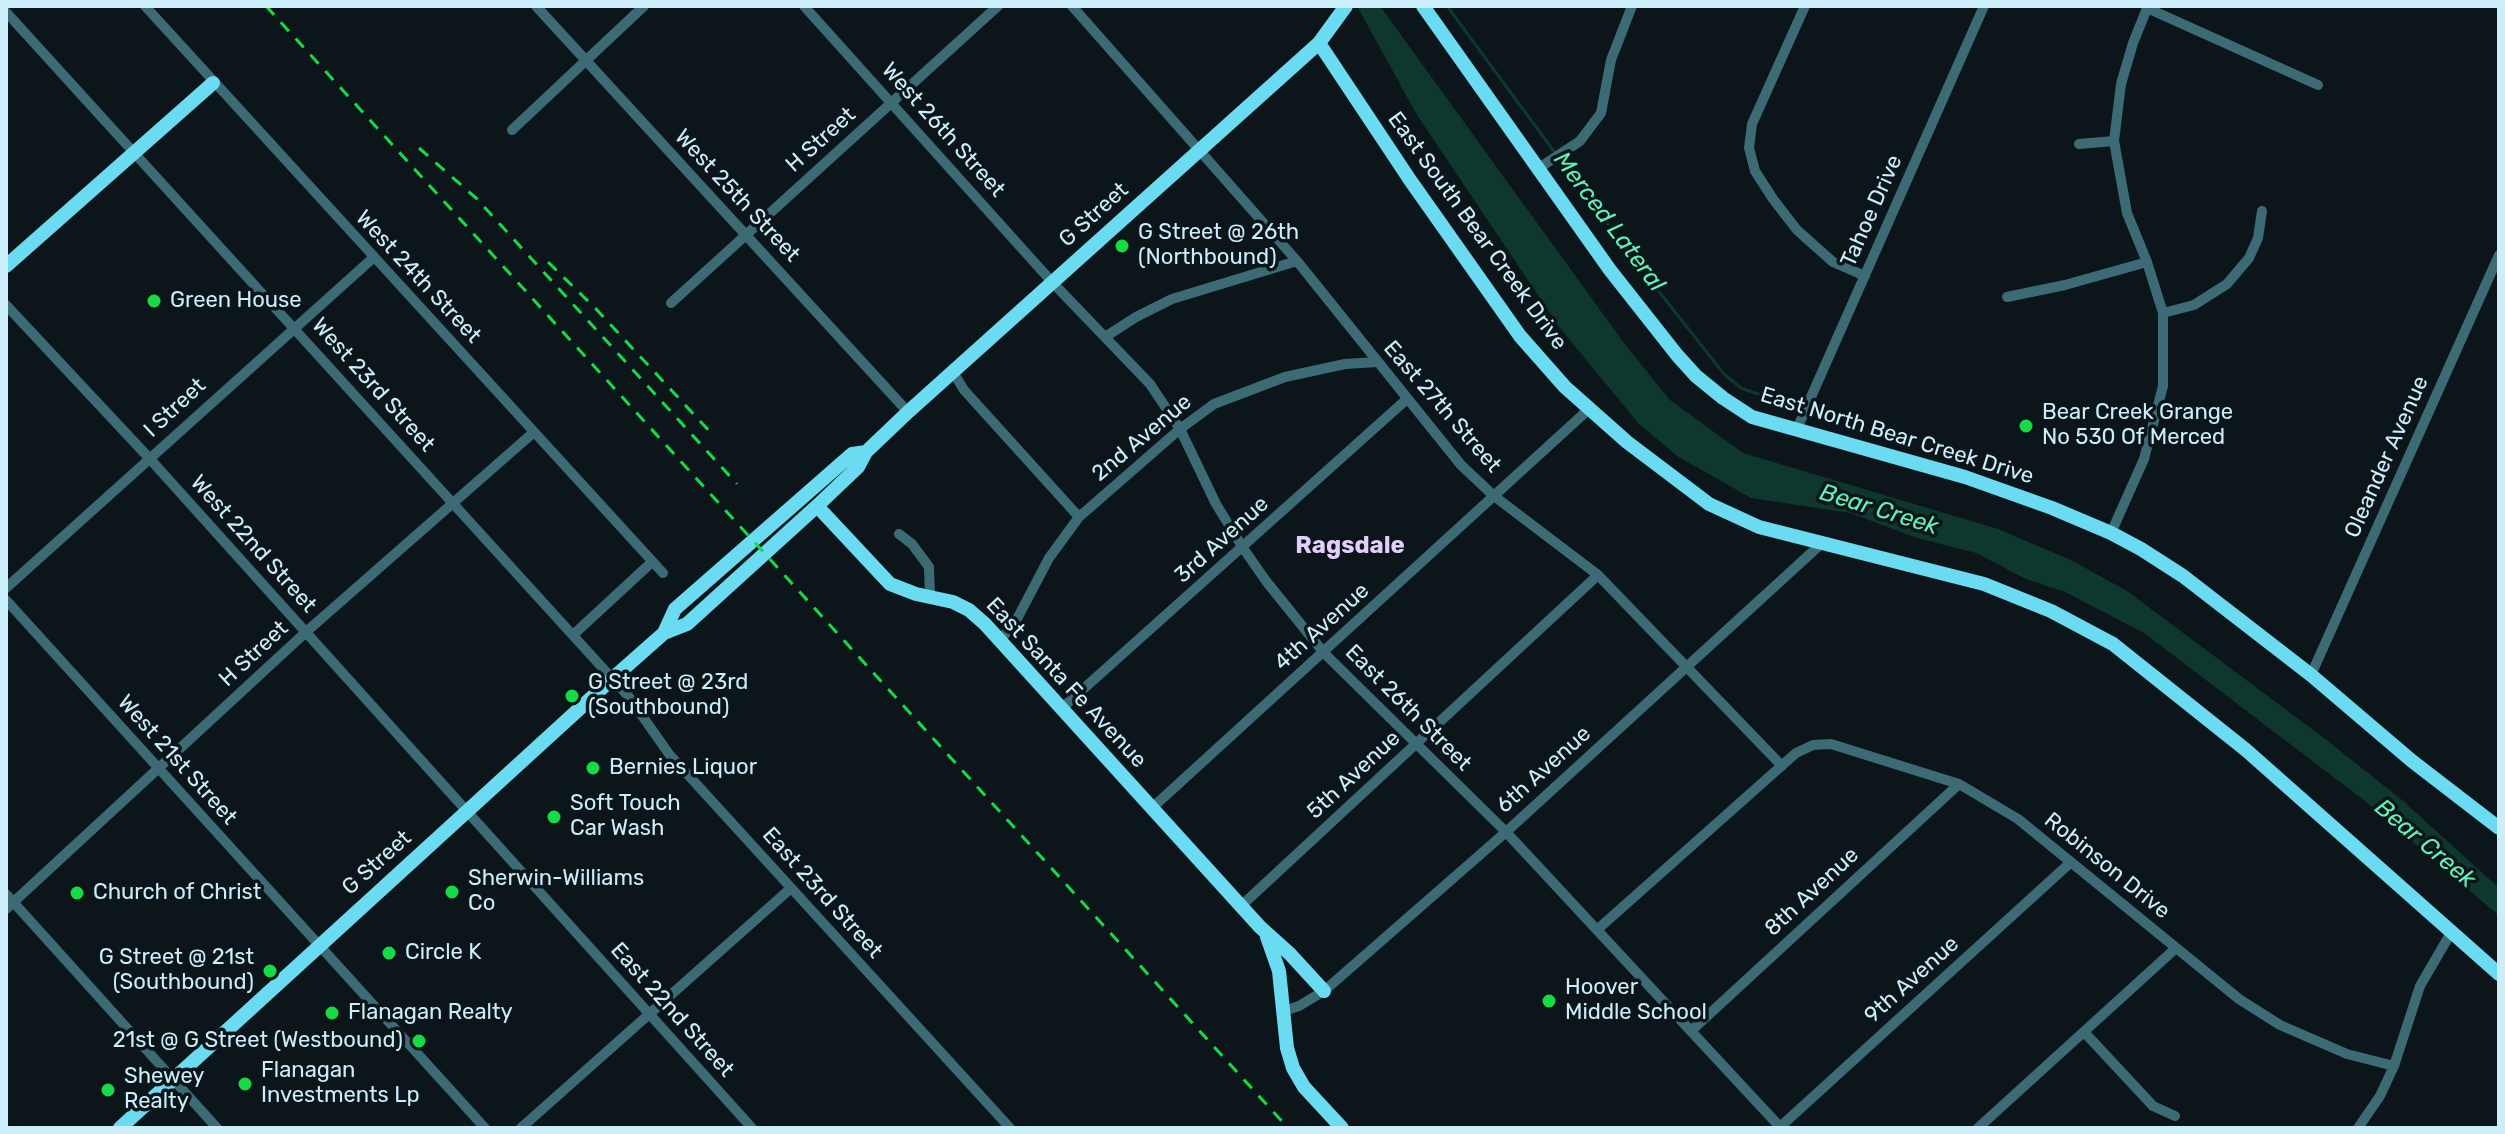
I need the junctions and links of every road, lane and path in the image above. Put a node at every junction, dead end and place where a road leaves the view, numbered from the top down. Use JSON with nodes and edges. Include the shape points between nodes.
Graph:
{"nodes":[{"id":1,"x":145,"y":6,"type":"edge"},
{"id":2,"x":536,"y":6,"type":"edge"},
{"id":3,"x":644,"y":6,"type":"edge"},
{"id":4,"x":804,"y":6,"type":"edge"},
{"id":5,"x":998,"y":6,"type":"edge"},
{"id":6,"x":1072,"y":6,"type":"edge"},
{"id":7,"x":1423,"y":6,"type":"edge"},
{"id":8,"x":1632,"y":6,"type":"edge"},
{"id":9,"x":1805,"y":6,"type":"edge"},
{"id":10,"x":1984,"y":6,"type":"edge"},
{"id":11,"x":2148,"y":7,"type":"edge"},
{"id":12,"x":1343,"y":11,"type":"edge"},
{"id":13,"x":6,"y":12,"type":"edge"},
{"id":14,"x":1319,"y":43,"type":"junction"},
{"id":15,"x":585,"y":61,"type":"junction"},
{"id":16,"x":213,"y":83,"type":"junction"},
{"id":17,"x":2318,"y":85,"type":"dead end"},
{"id":18,"x":892,"y":102,"type":"junction"},
{"id":19,"x":512,"y":130,"type":"dead end"},
{"id":20,"x":2114,"y":141,"type":"junction"},
{"id":21,"x":2079,"y":144,"type":"dead end"},
{"id":22,"x":1200,"y":149,"type":"junction"},
{"id":23,"x":134,"y":152,"type":"junction"},
{"id":24,"x":1544,"y":165,"type":"junction"},
{"id":25,"x":2262,"y":211,"type":"dead end"},
{"id":26,"x":746,"y":235,"type":"junction"},
{"id":27,"x":2499,"y":255,"type":"edge"},
{"id":28,"x":373,"y":258,"type":"junction"},
{"id":29,"x":1297,"y":261,"type":"junction"},
{"id":30,"x":2147,"y":262,"type":"junction"},
{"id":31,"x":6,"y":266,"type":"edge"},
{"id":32,"x":1865,"y":276,"type":"junction"},
{"id":33,"x":1052,"y":282,"type":"junction"},
{"id":34,"x":2007,"y":297,"type":"dead end"},
{"id":35,"x":671,"y":303,"type":"dead end"},
{"id":36,"x":6,"y":305,"type":"edge"},
{"id":37,"x":2163,"y":313,"type":"junction"},
{"id":38,"x":294,"y":329,"type":"junction"},
{"id":39,"x":1105,"y":337,"type":"junction"},
{"id":40,"x":1377,"y":362,"type":"junction"},
{"id":41,"x":953,"y":372,"type":"junction"},
{"id":42,"x":1407,"y":399,"type":"junction"},
{"id":43,"x":1589,"y":409,"type":"junction"},
{"id":44,"x":908,"y":412,"type":"junction"},
{"id":45,"x":1180,"y":429,"type":"junction"},
{"id":46,"x":1796,"y":431,"type":"junction"},
{"id":47,"x":534,"y":432,"type":"junction"},
{"id":48,"x":866,"y":452,"type":"junction"},
{"id":49,"x":150,"y":459,"type":"junction"},
{"id":50,"x":1494,"y":496,"type":"junction"},
{"id":51,"x":452,"y":502,"type":"junction"},
{"id":52,"x":817,"y":506,"type":"junction"},
{"id":53,"x":1079,"y":517,"type":"junction"},
{"id":54,"x":2111,"y":533,"type":"junction"},
{"id":55,"x":899,"y":534,"type":"dead end"},
{"id":56,"x":1821,"y":544,"type":"junction"},
{"id":57,"x":1243,"y":548,"type":"junction"},
{"id":58,"x":652,"y":562,"type":"junction"},
{"id":59,"x":663,"y":573,"type":"dead end"},
{"id":60,"x":1598,"y":575,"type":"junction"},
{"id":61,"x":6,"y":588,"type":"edge"},
{"id":62,"x":930,"y":596,"type":"junction"},
{"id":63,"x":6,"y":600,"type":"edge"},
{"id":64,"x":306,"y":632,"type":"junction"},
{"id":65,"x":664,"y":633,"type":"junction"},
{"id":66,"x":573,"y":635,"type":"junction"},
{"id":67,"x":1000,"y":641,"type":"junction"},
{"id":68,"x":1324,"y":653,"type":"junction"},
{"id":69,"x":1688,"y":666,"type":"junction"},
{"id":70,"x":2311,"y":675,"type":"junction"},
{"id":71,"x":612,"y":679,"type":"junction"},
{"id":72,"x":1061,"y":709,"type":"junction"},
{"id":73,"x":1416,"y":745,"type":"junction"},
{"id":74,"x":1782,"y":766,"type":"junction"},
{"id":75,"x":157,"y":770,"type":"junction"},
{"id":76,"x":1959,"y":784,"type":"junction"},
{"id":77,"x":1152,"y":808,"type":"junction"},
{"id":78,"x":466,"y":812,"type":"junction"},
{"id":79,"x":2499,"y":828,"type":"edge"},
{"id":80,"x":1506,"y":832,"type":"junction"},
{"id":81,"x":2070,"y":863,"type":"junction"},
{"id":82,"x":790,"y":889,"type":"junction"},
{"id":83,"x":9,"y":902,"type":"edge"},
{"id":84,"x":1241,"y":906,"type":"junction"},
{"id":85,"x":1260,"y":927,"type":"junction"},
{"id":86,"x":1598,"y":929,"type":"junction"},
{"id":87,"x":2452,"y":931,"type":"junction"},
{"id":88,"x":320,"y":945,"type":"junction"},
{"id":89,"x":2176,"y":948,"type":"junction"},
{"id":90,"x":2499,"y":974,"type":"edge"},
{"id":91,"x":1324,"y":991,"type":"junction"},
{"id":92,"x":1284,"y":1011,"type":"junction"},
{"id":93,"x":648,"y":1015,"type":"junction"},
{"id":94,"x":1692,"y":1030,"type":"junction"},
{"id":95,"x":2085,"y":1033,"type":"junction"},
{"id":96,"x":2394,"y":1066,"type":"junction"},
{"id":97,"x":174,"y":1079,"type":"junction"},
{"id":98,"x":2175,"y":1116,"type":"dead end"},
{"id":99,"x":120,"y":1128,"type":"edge"},
{"id":100,"x":217,"y":1128,"type":"edge"},
{"id":101,"x":485,"y":1128,"type":"edge"},
{"id":102,"x":521,"y":1128,"type":"edge"},
{"id":103,"x":752,"y":1128,"type":"edge"},
{"id":104,"x":1010,"y":1128,"type":"edge"},
{"id":105,"x":1342,"y":1128,"type":"edge"},
{"id":106,"x":1781,"y":1128,"type":"edge"},
{"id":107,"x":1978,"y":1128,"type":"edge"},
{"id":108,"x":2358,"y":1128,"type":"edge"}],
"edges":[{"from":1,"to":16,"type":"street","name":"West 24th Street"},
{"from":2,"to":15,"type":"street","name":"West 25th Street"},
{"from":3,"to":15,"type":"street"},
{"from":4,"to":18,"type":"street","name":"West 26th Street"},
{"from":5,"to":18,"type":"street","name":"H Street"},
{"from":6,"to":22,"type":"street","name":"East 27th Street"},
{"from":7,"to":24,"type":"street","name":"East North Bear Creek Drive"},
{"from":8,"to":24,"type":"street","via":[[1611,60],[1601,113],[1580,141]]},
{"from":9,"to":32,"type":"street","via":[[1752,124],[1749,148],[1755,171],[1797,230],[1833,262]]},
{"from":10,"to":32,"type":"street","name":"Tahoe Drive"},
{"from":11,"to":17,"type":"street"},
{"from":11,"to":20,"type":"street","via":[[2121,84]]},
{"from":12,"to":14,"type":"street","name":"G Street"},
{"from":13,"to":23,"type":"street","name":"West 23rd Street"},
{"from":14,"to":22,"type":"street","name":"G Street"},
{"from":14,"to":43,"type":"street","name":"East South Bear Creek Drive","via":[[1520,336]]},
{"from":15,"to":19,"type":"street"},
{"from":15,"to":26,"type":"street","name":"West 25th Street"},
{"from":16,"to":23,"type":"street"},
{"from":16,"to":28,"type":"street","name":"West 24th Street"},
{"from":18,"to":26,"type":"street","name":"H Street"},
{"from":18,"to":33,"type":"street","name":"West 26th Street"},
{"from":20,"to":21,"type":"street"},
{"from":20,"to":30,"type":"street","via":[[2127,213]]},
{"from":22,"to":29,"type":"street","name":"East 27th Street"},
{"from":22,"to":33,"type":"street","name":"G Street"},
{"from":23,"to":31,"type":"street"},
{"from":23,"to":38,"type":"street","name":"West 23rd Street"},
{"from":24,"to":46,"type":"street","name":"East North Bear Creek Drive","via":[[1610,270],[1696,376],[1752,417]]},
{"from":25,"to":37,"type":"street","via":[[2249,258],[2227,284],[2194,305]]},
{"from":26,"to":35,"type":"street","name":"H Street"},
{"from":26,"to":44,"type":"street","name":"West 25th Street"},
{"from":27,"to":70,"type":"street","name":"Oleander Avenue"},
{"from":28,"to":38,"type":"street","name":"I Street"},
{"from":28,"to":47,"type":"street","name":"West 24th Street"},
{"from":29,"to":39,"type":"street","via":[[1172,299]]},
{"from":29,"to":40,"type":"street","name":"East 27th Street"},
{"from":30,"to":34,"type":"street"},
{"from":30,"to":37,"type":"street"},
{"from":32,"to":46,"type":"street","name":"Tahoe Drive"},
{"from":33,"to":39,"type":"street","name":"East 26th Street"},
{"from":33,"to":41,"type":"street","name":"G Street"},
{"from":36,"to":49,"type":"street","name":"West 22nd Street"},
{"from":37,"to":54,"type":"street","via":[[2163,386],[2144,459]]},
{"from":38,"to":49,"type":"street","name":"I Street"},
{"from":38,"to":51,"type":"street","name":"West 23rd Street"},
{"from":39,"to":45,"type":"street","name":"East 26th Street","via":[[1150,384]]},
{"from":40,"to":42,"type":"street","name":"East 27th Street"},
{"from":40,"to":45,"type":"street","name":"2nd Avenue","via":[[1316,369],[1261,385],[1214,404]]},
{"from":41,"to":44,"type":"street","name":"G Street"},
{"from":41,"to":53,"type":"street"},
{"from":42,"to":50,"type":"street","name":"East 27th Street"},
{"from":42,"to":57,"type":"street","name":"3rd Avenue"},
{"from":43,"to":50,"type":"street","name":"4th Avenue"},
{"from":43,"to":56,"type":"street","name":"East South Bear Creek Drive","via":[[1709,504],[1759,527]]},
{"from":44,"to":48,"type":"street","name":"G Street"},
{"from":45,"to":53,"type":"street","name":"2nd Avenue"},
{"from":45,"to":57,"type":"street","name":"East 26th Street"},
{"from":46,"to":54,"type":"street","name":"East North Bear Creek Drive","via":[[1965,477]]},
{"from":47,"to":51,"type":"street","name":"H Street"},
{"from":47,"to":58,"type":"street","name":"West 24th Street"},
{"from":48,"to":52,"type":"street","name":"G Street","via":[[858,467]]},
{"from":48,"to":65,"type":"street","name":"G Street","via":[[852,454],[675,609]]},
{"from":49,"to":61,"type":"street","name":"I Street"},
{"from":49,"to":64,"type":"street","name":"West 22nd Street"},
{"from":50,"to":60,"type":"street","name":"East 27th Street"},
{"from":50,"to":68,"type":"street","name":"4th Avenue"},
{"from":51,"to":64,"type":"street","name":"H Street"},
{"from":51,"to":66,"type":"street","name":"West 23rd Street"},
{"from":52,"to":62,"type":"street","name":"East Santa Fe Avenue","via":[[890,584]]},
{"from":52,"to":65,"type":"street","name":"G Street","via":[[687,624]]},
{"from":53,"to":67,"type":"street","name":"2nd Avenue"},
{"from":54,"to":70,"type":"street","name":"East North Bear Creek Drive","via":[[2183,576]]},
{"from":55,"to":62,"type":"street","via":[[929,567]]},
{"from":56,"to":69,"type":"street","name":"6th Avenue"},
{"from":56,"to":87,"type":"street","name":"East South Bear Creek Drive","via":[[1984,584],[2113,644],[2246,750]]},
{"from":57,"to":68,"type":"street","name":"East 26th Street"},
{"from":57,"to":72,"type":"street","name":"3rd Avenue"},
{"from":58,"to":59,"type":"street","name":"West 24th Street"},
{"from":58,"to":66,"type":"street"},
{"from":60,"to":69,"type":"street","name":"East 27th Street"},
{"from":60,"to":73,"type":"street","name":"5th Avenue"},
{"from":62,"to":67,"type":"street","name":"East Santa Fe Avenue","via":[[969,610]]},
{"from":63,"to":75,"type":"street","name":"West 21st Street"},
{"from":64,"to":75,"type":"street","name":"H Street"},
{"from":64,"to":78,"type":"street","name":"West 22nd Street"},
{"from":65,"to":71,"type":"street","name":"G Street"},
{"from":66,"to":71,"type":"street","name":"West 23rd Street"},
{"from":67,"to":72,"type":"street","name":"East Santa Fe Avenue"},
{"from":68,"to":73,"type":"street","name":"East 26th Street"},
{"from":68,"to":77,"type":"street","name":"4th Avenue"},
{"from":69,"to":74,"type":"street","name":"East 27th Street"},
{"from":69,"to":80,"type":"street","name":"6th Avenue"},
{"from":70,"to":79,"type":"street","name":"East North Bear Creek Drive"},
{"from":71,"to":78,"type":"street","name":"G Street"},
{"from":71,"to":82,"type":"street","name":"East 23rd Street","via":[[669,754]]},
{"from":72,"to":77,"type":"street","name":"East Santa Fe Avenue"},
{"from":73,"to":80,"type":"street","name":"East 26th Street"},
{"from":73,"to":84,"type":"street","name":"5th Avenue"},
{"from":74,"to":76,"type":"street","name":"Robinson Drive","via":[[1813,745],[1831,744]]},
{"from":74,"to":86,"type":"street","name":"Robinson Drive"},
{"from":75,"to":83,"type":"street","name":"H Street"},
{"from":75,"to":88,"type":"street","name":"West 21st Street"},
{"from":76,"to":81,"type":"street","name":"Robinson Drive","via":[[2018,819]]},
{"from":76,"to":94,"type":"street","name":"8th Avenue"},
{"from":77,"to":84,"type":"street","name":"East Santa Fe Avenue"},
{"from":78,"to":88,"type":"street","name":"G Street"},
{"from":78,"to":93,"type":"street","name":"East 22nd Street"},
{"from":80,"to":86,"type":"street","name":"East 26th Street"},
{"from":80,"to":91,"type":"street","name":"6th Avenue"},
{"from":81,"to":89,"type":"street","name":"Robinson Drive"},
{"from":81,"to":106,"type":"street","name":"9th Avenue"},
{"from":82,"to":93,"type":"street"},
{"from":82,"to":104,"type":"street","name":"East 23rd Street"},
{"from":83,"to":97,"type":"street"},
{"from":84,"to":85,"type":"street","name":"East Santa Fe Avenue"},
{"from":85,"to":91,"type":"street","name":"East Santa Fe Avenue"},
{"from":85,"to":92,"type":"street","name":"East Santa Fe Avenue","via":[[1276,959]]},
{"from":86,"to":94,"type":"street","name":"East 26th Street"},
{"from":87,"to":90,"type":"street","name":"East South Bear Creek Drive"},
{"from":87,"to":96,"type":"street","via":[[2420,986]]},
{"from":88,"to":97,"type":"street","name":"G Street"},
{"from":88,"to":101,"type":"street","name":"West 21st Street"},
{"from":89,"to":95,"type":"street"},
{"from":89,"to":96,"type":"street","name":"Robinson Drive","via":[[2280,1025],[2347,1054]]},
{"from":91,"to":92,"type":"street","name":"6th Avenue"},
{"from":92,"to":105,"type":"street","name":"East Santa Fe Avenue","via":[[1293,1068]]},
{"from":93,"to":102,"type":"street"},
{"from":93,"to":103,"type":"street","name":"East 22nd Street"},
{"from":94,"to":106,"type":"street","name":"East 26th Street"},
{"from":95,"to":98,"type":"street","via":[[2153,1106]]},
{"from":95,"to":107,"type":"street"},
{"from":96,"to":108,"type":"street"},
{"from":97,"to":99,"type":"street","name":"G Street"},
{"from":97,"to":100,"type":"street"}]}
